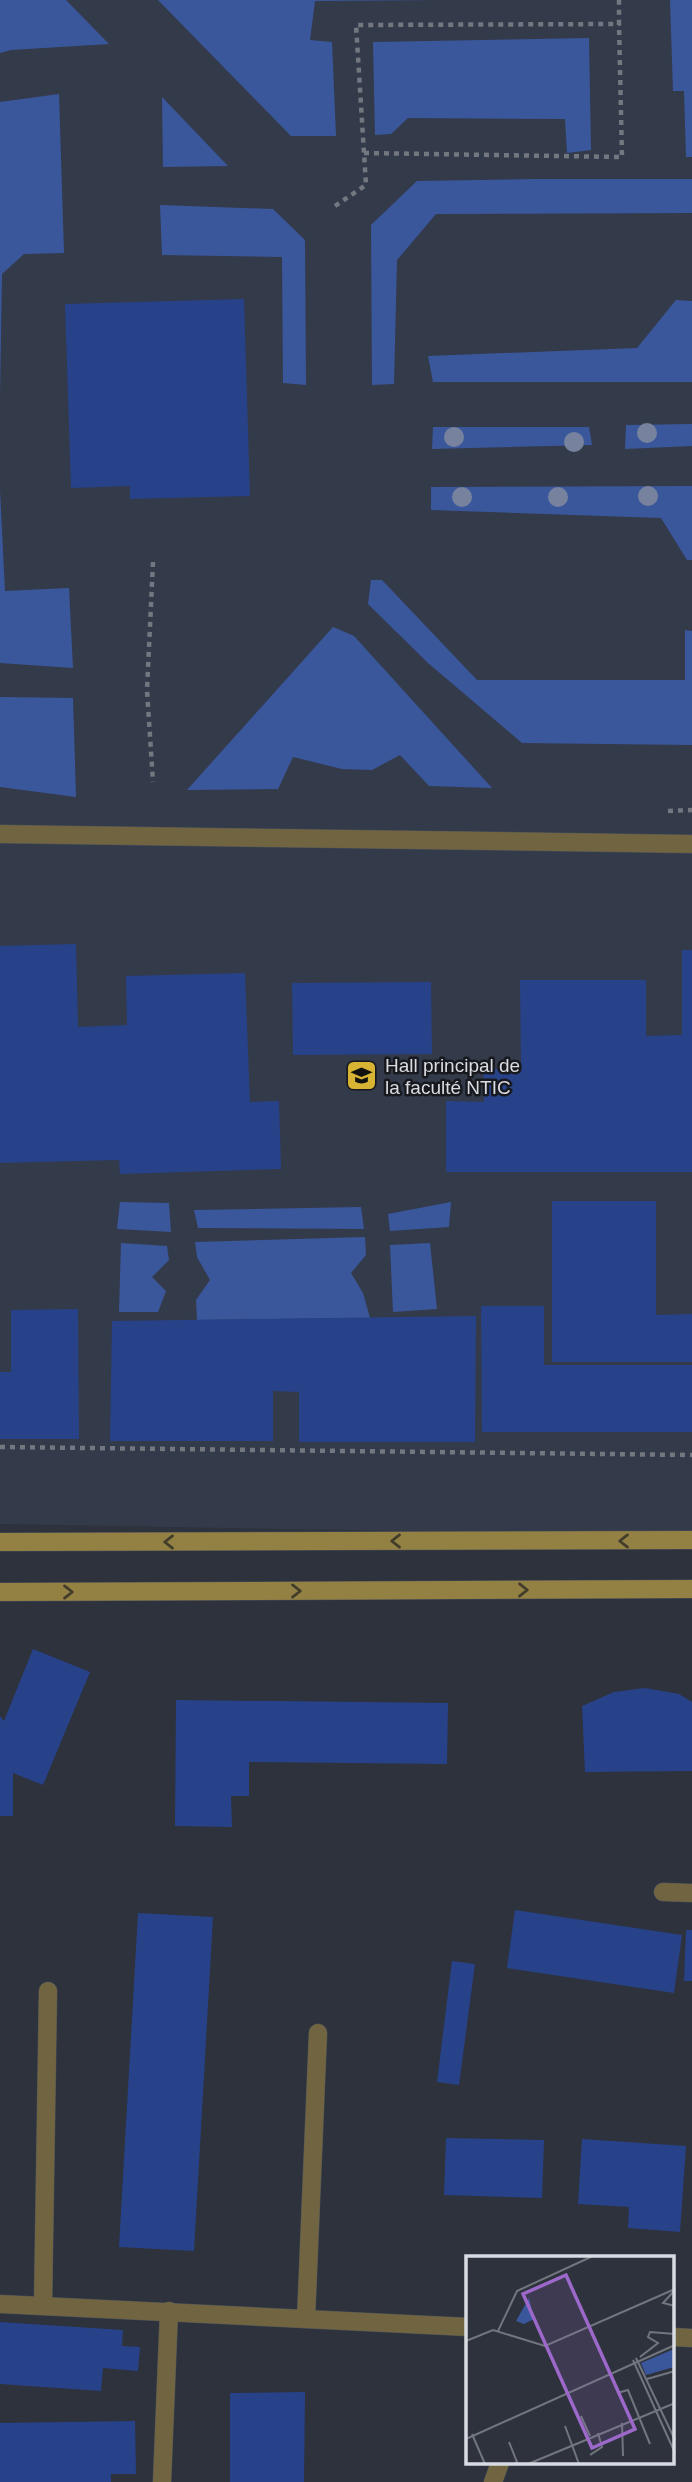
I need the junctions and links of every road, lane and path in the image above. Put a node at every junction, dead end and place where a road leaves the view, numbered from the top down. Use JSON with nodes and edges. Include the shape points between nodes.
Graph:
{"nodes":[{"id":1,"x":619,"y":0,"type":"edge"},
{"id":2,"x":619,"y":24,"type":"junction"},
{"id":3,"x":364,"y":153,"type":"junction"},
{"id":4,"x":335,"y":206,"type":"dead end"},
{"id":5,"x":153,"y":562,"type":"dead end"},
{"id":6,"x":153,"y":782,"type":"dead end"},
{"id":7,"x":0,"y":834,"type":"edge"},
{"id":8,"x":692,"y":844,"type":"edge"},
{"id":9,"x":0,"y":1447,"type":"edge"},
{"id":10,"x":692,"y":1455,"type":"edge"},
{"id":11,"x":692,"y":1540,"type":"edge"},
{"id":12,"x":0,"y":1542,"type":"edge"},
{"id":13,"x":692,"y":1589,"type":"edge"},
{"id":14,"x":0,"y":1592,"type":"edge"},
{"id":15,"x":663,"y":1892,"type":"dead end"},
{"id":16,"x":692,"y":1893,"type":"edge"},
{"id":17,"x":48,"y":1991,"type":"dead end"},
{"id":18,"x":317,"y":2033,"type":"dead end"},
{"id":19,"x":0,"y":2304,"type":"edge"},
{"id":20,"x":43,"y":2305,"type":"junction"},
{"id":21,"x":169,"y":2312,"type":"junction"},
{"id":22,"x":306,"y":2319,"type":"junction"},
{"id":23,"x":466,"y":2327,"type":"edge"},
{"id":24,"x":674,"y":2337,"type":"edge"},
{"id":25,"x":692,"y":2338,"type":"edge"},
{"id":26,"x":500,"y":2464,"type":"edge"},
{"id":27,"x":163,"y":2482,"type":"edge"},
{"id":28,"x":492,"y":2482,"type":"edge"}],
"edges":[{"from":1,"to":2,"type":"path"},
{"from":2,"to":3,"type":"path","via":[[622,156]]},
{"from":2,"to":3,"type":"path","via":[[356,26]]},
{"from":3,"to":4,"type":"path","via":[[366,185]]},
{"from":5,"to":6,"type":"path","via":[[146,690]]},
{"from":7,"to":8,"type":"street"},
{"from":9,"to":10,"type":"path"},
{"from":11,"to":12,"type":"main road","one_way":true},
{"from":14,"to":13,"type":"main road","one_way":true},
{"from":15,"to":16,"type":"street"},
{"from":17,"to":20,"type":"street"},
{"from":18,"to":22,"type":"street"},
{"from":19,"to":20,"type":"street"},
{"from":20,"to":21,"type":"street"},
{"from":21,"to":22,"type":"street"},
{"from":21,"to":27,"type":"street"},
{"from":22,"to":23,"type":"street"},
{"from":24,"to":25,"type":"street"},
{"from":26,"to":28,"type":"street"}]}
